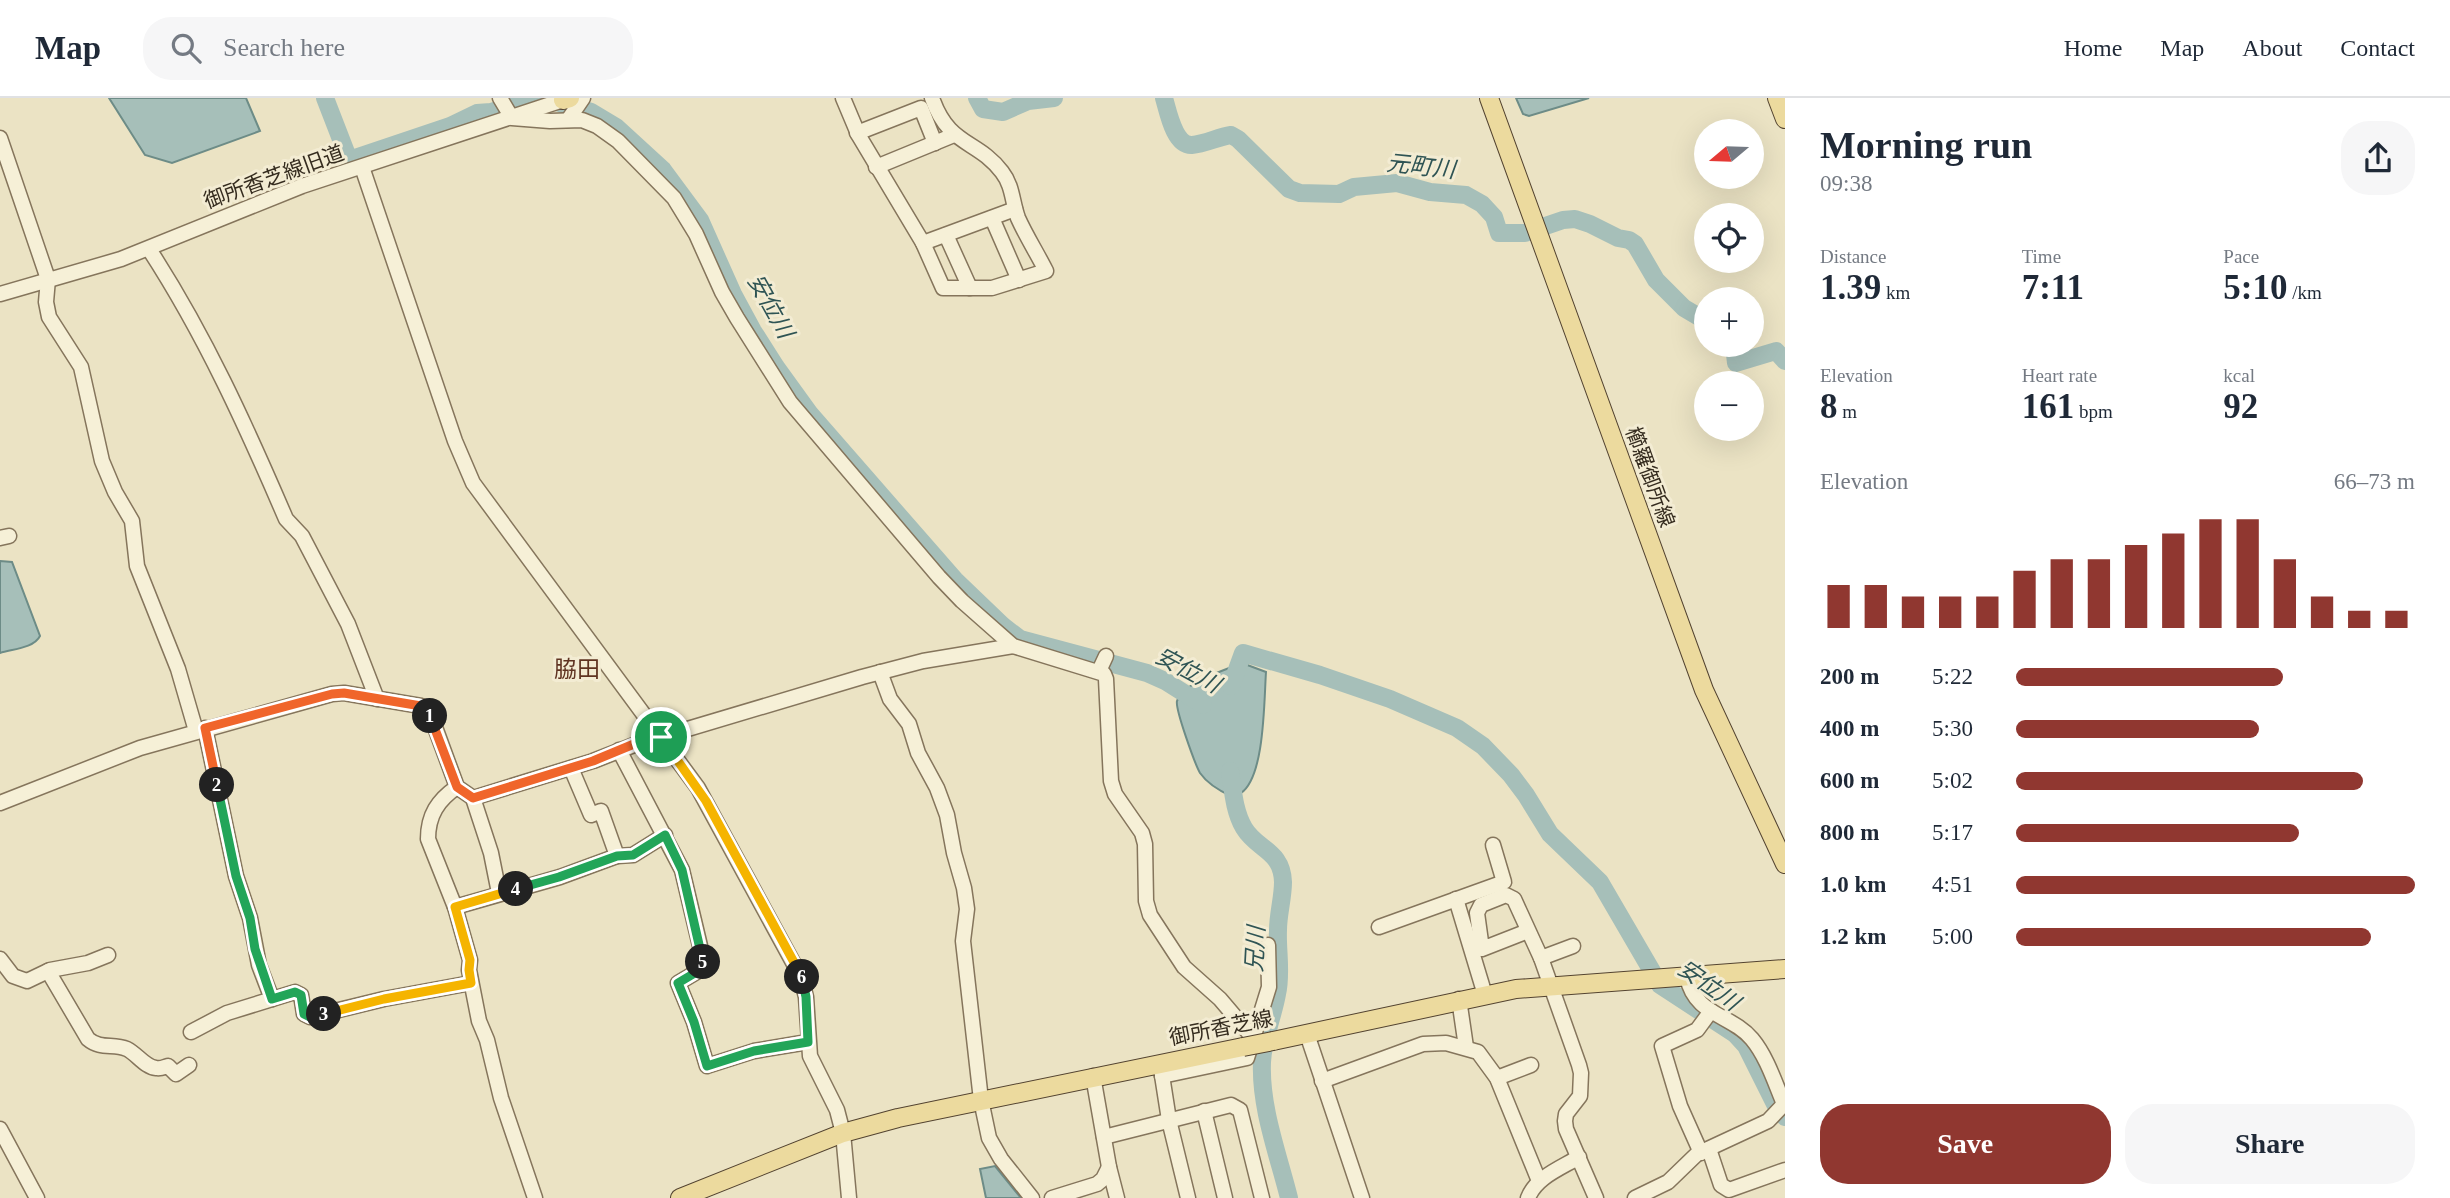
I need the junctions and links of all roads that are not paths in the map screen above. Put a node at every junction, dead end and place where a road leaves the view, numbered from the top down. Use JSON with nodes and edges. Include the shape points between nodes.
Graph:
{"nodes":[{"id":1,"x":843,"y":98,"type":"edge"},
{"id":2,"x":932,"y":98,"type":"edge"},
{"id":3,"x":1489,"y":98,"type":"edge"},
{"id":4,"x":1777,"y":98,"type":"edge"},
{"id":5,"x":501,"y":99,"type":"edge"},
{"id":6,"x":573,"y":106,"type":"edge"},
{"id":7,"x":510,"y":116,"type":"junction"},
{"id":8,"x":1785,"y":119,"type":"edge"},
{"id":9,"x":857,"y":132,"type":"junction"},
{"id":10,"x":954,"y":135,"type":"junction"},
{"id":11,"x":0,"y":138,"type":"edge"},
{"id":12,"x":935,"y":143,"type":"junction"},
{"id":13,"x":362,"y":167,"type":"junction"},
{"id":14,"x":876,"y":167,"type":"junction"},
{"id":15,"x":1015,"y":209,"type":"junction"},
{"id":16,"x":992,"y":218,"type":"junction"},
{"id":17,"x":946,"y":235,"type":"junction"},
{"id":18,"x":923,"y":243,"type":"junction"},
{"id":19,"x":149,"y":249,"type":"junction"},
{"id":20,"x":48,"y":279,"type":"junction"},
{"id":21,"x":1019,"y":280,"type":"junction"},
{"id":22,"x":970,"y":288,"type":"junction"},
{"id":23,"x":0,"y":294,"type":"edge"},
{"id":24,"x":1013,"y":646,"type":"junction"},
{"id":25,"x":1106,"y":656,"type":"dead end"},
{"id":26,"x":1100,"y":671,"type":"junction"},
{"id":27,"x":880,"y":672,"type":"junction"},
{"id":28,"x":377,"y":699,"type":"junction"},
{"id":29,"x":201,"y":730,"type":"junction"},
{"id":30,"x":661,"y":737,"type":"junction"},
{"id":31,"x":619,"y":750,"type":"junction"},
{"id":32,"x":571,"y":768,"type":"junction"},
{"id":33,"x":457,"y":787,"type":"junction"},
{"id":34,"x":473,"y":798,"type":"junction"},
{"id":35,"x":0,"y":803,"type":"edge"},
{"id":36,"x":665,"y":835,"type":"junction"},
{"id":37,"x":1493,"y":845,"type":"dead end"},
{"id":38,"x":617,"y":856,"type":"junction"},
{"id":39,"x":1785,"y":864,"type":"edge"},
{"id":40,"x":499,"y":893,"type":"junction"},
{"id":41,"x":1456,"y":899,"type":"junction"},
{"id":42,"x":455,"y":907,"type":"junction"},
{"id":43,"x":1379,"y":927,"type":"dead end"},
{"id":44,"x":1528,"y":931,"type":"dead end"},
{"id":45,"x":1268,"y":945,"type":"dead end"},
{"id":46,"x":1573,"y":947,"type":"dead end"},
{"id":47,"x":108,"y":955,"type":"dead end"},
{"id":48,"x":1541,"y":958,"type":"junction"},
{"id":49,"x":0,"y":959,"type":"edge"},
{"id":50,"x":1785,"y":969,"type":"edge"},
{"id":51,"x":48,"y":971,"type":"junction"},
{"id":52,"x":1688,"y":977,"type":"junction"},
{"id":53,"x":471,"y":983,"type":"junction"},
{"id":54,"x":1550,"y":985,"type":"junction"},
{"id":55,"x":1485,"y":995,"type":"junction"},
{"id":56,"x":272,"y":999,"type":"junction"},
{"id":57,"x":1459,"y":999,"type":"junction"},
{"id":58,"x":1708,"y":1016,"type":"junction"},
{"id":59,"x":191,"y":1032,"type":"dead end"},
{"id":60,"x":1307,"y":1034,"type":"junction"},
{"id":61,"x":808,"y":1042,"type":"junction"},
{"id":62,"x":1248,"y":1043,"type":"junction"},
{"id":63,"x":1466,"y":1047,"type":"junction"},
{"id":64,"x":1525,"y":1063,"type":"dead end"},
{"id":65,"x":189,"y":1065,"type":"dead end"},
{"id":66,"x":1161,"y":1069,"type":"junction"},
{"id":67,"x":1093,"y":1076,"type":"junction"},
{"id":68,"x":1497,"y":1078,"type":"junction"},
{"id":69,"x":1322,"y":1080,"type":"junction"},
{"id":70,"x":981,"y":1100,"type":"junction"},
{"id":71,"x":1782,"y":1107,"type":"edge"},
{"id":72,"x":1204,"y":1111,"type":"junction"},
{"id":73,"x":1169,"y":1120,"type":"junction"},
{"id":74,"x":0,"y":1129,"type":"edge"},
{"id":75,"x":843,"y":1133,"type":"junction"},
{"id":76,"x":1104,"y":1137,"type":"junction"},
{"id":77,"x":1705,"y":1151,"type":"junction"},
{"id":78,"x":1579,"y":1157,"type":"junction"},
{"id":79,"x":1109,"y":1167,"type":"junction"},
{"id":80,"x":1785,"y":1170,"type":"edge"},
{"id":81,"x":1539,"y":1181,"type":"junction"},
{"id":82,"x":1749,"y":1183,"type":"junction"},
{"id":83,"x":37,"y":1198,"type":"edge"},
{"id":84,"x":535,"y":1198,"type":"edge"},
{"id":85,"x":680,"y":1198,"type":"edge"},
{"id":86,"x":849,"y":1198,"type":"edge"},
{"id":87,"x":1031,"y":1198,"type":"edge"},
{"id":88,"x":1052,"y":1198,"type":"edge"},
{"id":89,"x":1117,"y":1198,"type":"edge"},
{"id":90,"x":1188,"y":1198,"type":"edge"},
{"id":91,"x":1225,"y":1198,"type":"edge"},
{"id":92,"x":1262,"y":1198,"type":"edge"},
{"id":93,"x":1362,"y":1198,"type":"edge"},
{"id":94,"x":1528,"y":1198,"type":"edge"},
{"id":95,"x":1596,"y":1198,"type":"edge"},
{"id":96,"x":1635,"y":1198,"type":"edge"},
{"id":97,"x":1755,"y":1198,"type":"edge"}],
"edges":[{"from":1,"to":9,"type":"street"},
{"from":2,"to":10,"type":"street"},
{"from":3,"to":39,"type":"main road","name":"櫛羅御所線","via":[[1704,690]]},
{"from":4,"to":8,"type":"main road"},
{"from":5,"to":7,"type":"street"},
{"from":6,"to":7,"type":"street","name":"御所香芝線旧道"},
{"from":6,"to":7,"type":"street","via":[[530,120]]},
{"from":6,"to":24,"type":"street","via":[[607,131],[674,198],[737,318],[790,402],[939,578]]},
{"from":7,"to":13,"type":"street","name":"御所香芝線旧道"},
{"from":9,"to":12,"type":"street","via":[[920,108]]},
{"from":9,"to":14,"type":"street"},
{"from":10,"to":12,"type":"street"},
{"from":10,"to":15,"type":"street","via":[[1003,173]]},
{"from":11,"to":20,"type":"street"},
{"from":12,"to":14,"type":"street"},
{"from":13,"to":19,"type":"street","name":"御所香芝線旧道","via":[[271,197]]},
{"from":13,"to":30,"type":"street","via":[[473,483]]},
{"from":14,"to":18,"type":"street"},
{"from":15,"to":16,"type":"street"},
{"from":15,"to":21,"type":"street","via":[[1046,271]]},
{"from":16,"to":17,"type":"street"},
{"from":16,"to":21,"type":"street"},
{"from":17,"to":18,"type":"street"},
{"from":17,"to":22,"type":"street"},
{"from":18,"to":22,"type":"street","via":[[943,288]]},
{"from":19,"to":20,"type":"street","name":"御所香芝線旧道"},
{"from":19,"to":28,"type":"street","via":[[223,376],[286,519],[302,536],[348,624]]},
{"from":20,"to":23,"type":"street","name":"御所香芝線旧道"},
{"from":20,"to":29,"type":"street","via":[[49,317],[81,367],[102,461],[132,521],[137,566]]},
{"from":21,"to":22,"type":"street","via":[[992,288]]},
{"from":24,"to":26,"type":"street"},
{"from":24,"to":27,"type":"street"},
{"from":25,"to":26,"type":"street"},
{"from":26,"to":62,"type":"street","via":[[1106,679],[1111,780],[1115,794],[1142,833],[1150,915],[1184,967],[1220,999]]},
{"from":27,"to":30,"type":"street"},
{"from":27,"to":70,"type":"street","via":[[890,699],[912,731],[950,826],[966,899],[963,941]]},
{"from":28,"to":29,"type":"street","via":[[332,694]]},
{"from":28,"to":33,"type":"street","via":[[421,706],[427,712]]},
{"from":29,"to":35,"type":"street","via":[[120,754]]},
{"from":29,"to":56,"type":"street","via":[[259,965]]},
{"from":30,"to":31,"type":"street"},
{"from":30,"to":61,"type":"street","via":[[706,801],[802,977]]},
{"from":31,"to":32,"type":"street"},
{"from":31,"to":36,"type":"street"},
{"from":32,"to":34,"type":"street"},
{"from":32,"to":38,"type":"street","via":[[591,815],[601,811]]},
{"from":33,"to":34,"type":"street"},
{"from":33,"to":42,"type":"street","via":[[437,804],[428,827],[431,849]]},
{"from":34,"to":40,"type":"street"},
{"from":36,"to":38,"type":"street","via":[[633,855]]},
{"from":36,"to":61,"type":"street","via":[[682,870],[705,967],[678,983],[707,1066],[754,1051]]},
{"from":37,"to":41,"type":"street","via":[[1504,882]]},
{"from":38,"to":40,"type":"street"},
{"from":40,"to":42,"type":"street"},
{"from":41,"to":43,"type":"street"},
{"from":41,"to":55,"type":"street"},
{"from":42,"to":53,"type":"street","via":[[470,960]]},
{"from":44,"to":48,"type":"street"},
{"from":45,"to":62,"type":"street","via":[[1269,988]]},
{"from":46,"to":48,"type":"street"},
{"from":47,"to":51,"type":"street"},
{"from":48,"to":54,"type":"street"},
{"from":49,"to":51,"type":"street","via":[[20,980]]},
{"from":50,"to":52,"type":"main road","name":"御所香芝線"},
{"from":51,"to":65,"type":"street","via":[[95,1045],[122,1047],[149,1066],[168,1066],[176,1073]]},
{"from":52,"to":54,"type":"main road","name":"御所香芝線"},
{"from":52,"to":58,"type":"street"},
{"from":53,"to":56,"type":"street","via":[[310,1017],[304,1014],[301,995],[295,992]]},
{"from":53,"to":84,"type":"street","via":[[501,1098]]},
{"from":54,"to":55,"type":"main road","name":"御所香芝線"},
{"from":54,"to":78,"type":"street","via":[[1581,1073],[1580,1096],[1565,1121]]},
{"from":55,"to":57,"type":"main road","name":"御所香芝線"},
{"from":56,"to":59,"type":"street","via":[[227,1013]]},
{"from":57,"to":60,"type":"main road","name":"御所香芝線"},
{"from":57,"to":63,"type":"street"},
{"from":58,"to":71,"type":"street","via":[[1744,1031],[1754,1041]]},
{"from":58,"to":77,"type":"street","via":[[1687,1035],[1662,1046],[1677,1098]]},
{"from":60,"to":62,"type":"main road","name":"御所香芝線","bridge":true},
{"from":60,"to":69,"type":"street"},
{"from":61,"to":75,"type":"street"},
{"from":62,"to":66,"type":"main road","name":"御所香芝線"},
{"from":63,"to":68,"type":"street","via":[[1478,1052]]},
{"from":63,"to":69,"type":"street","via":[[1423,1044]]},
{"from":64,"to":68,"type":"street"},
{"from":66,"to":67,"type":"main road","name":"御所香芝線"},
{"from":66,"to":73,"type":"street"},
{"from":67,"to":70,"type":"main road","name":"御所香芝線"},
{"from":67,"to":76,"type":"street"},
{"from":68,"to":81,"type":"street"},
{"from":69,"to":93,"type":"street"},
{"from":70,"to":75,"type":"main road","name":"御所香芝線"},
{"from":70,"to":87,"type":"street","via":[[994,1149]]},
{"from":71,"to":77,"type":"street","via":[[1757,1127]]},
{"from":72,"to":73,"type":"street"},
{"from":72,"to":91,"type":"street"},
{"from":72,"to":92,"type":"street","via":[[1231,1105],[1240,1110]]},
{"from":73,"to":76,"type":"street"},
{"from":73,"to":90,"type":"street"},
{"from":74,"to":83,"type":"street"},
{"from":75,"to":85,"type":"main road","name":"御所香芝線"},
{"from":75,"to":86,"type":"street"},
{"from":76,"to":79,"type":"street"},
{"from":77,"to":82,"type":"street","via":[[1721,1185],[1729,1190]]},
{"from":77,"to":96,"type":"street","via":[[1668,1182]]},
{"from":78,"to":81,"type":"street"},
{"from":78,"to":95,"type":"street"},
{"from":79,"to":88,"type":"street","via":[[1097,1184]]},
{"from":79,"to":89,"type":"street"},
{"from":80,"to":82,"type":"street"},
{"from":81,"to":94,"type":"street"},
{"from":82,"to":97,"type":"street"}]}
